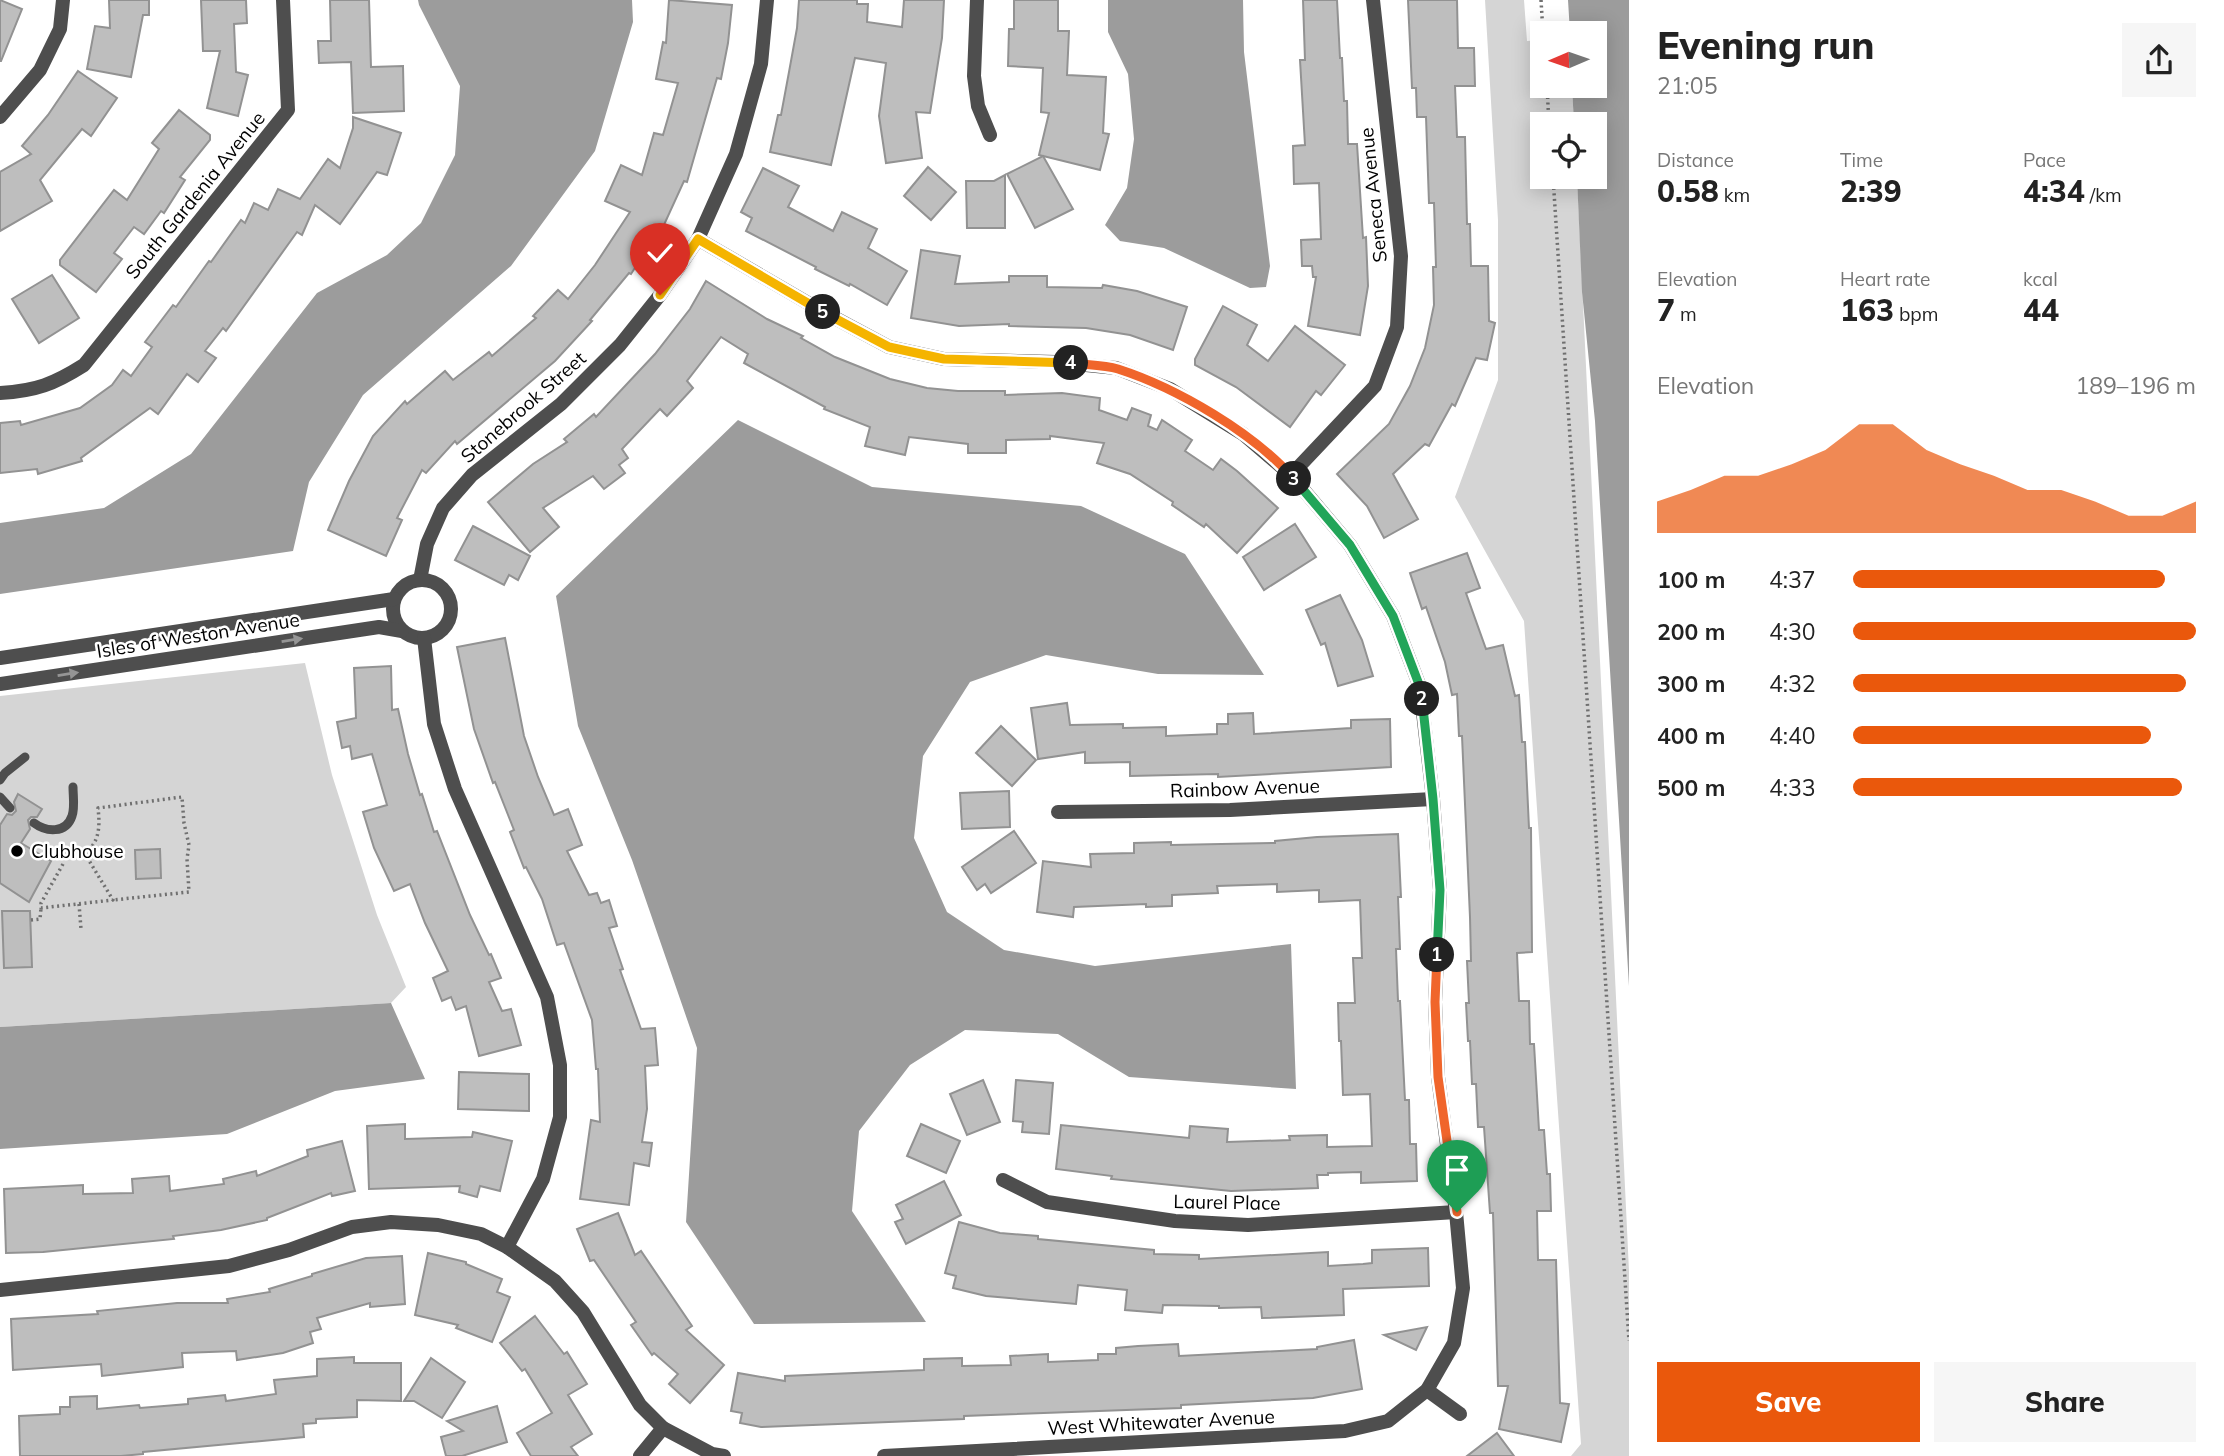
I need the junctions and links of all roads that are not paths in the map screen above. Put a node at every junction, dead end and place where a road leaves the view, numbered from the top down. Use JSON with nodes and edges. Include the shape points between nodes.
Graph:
{"nodes":[{"id":1,"x":62,"y":0,"type":"edge"},
{"id":2,"x":282,"y":0,"type":"edge"},
{"id":3,"x":767,"y":0,"type":"edge"},
{"id":4,"x":977,"y":0,"type":"edge"},
{"id":5,"x":1373,"y":0,"type":"edge"},
{"id":6,"x":0,"y":117,"type":"edge"},
{"id":7,"x":990,"y":135,"type":"dead end"},
{"id":8,"x":698,"y":239,"type":"junction"},
{"id":9,"x":0,"y":393,"type":"edge"},
{"id":10,"x":1291,"y":475,"type":"junction"},
{"id":11,"x":420,"y":580,"type":"junction"},
{"id":12,"x":394,"y":599,"type":"junction"},
{"id":13,"x":402,"y":631,"type":"junction"},
{"id":14,"x":424,"y":638,"type":"junction"},
{"id":15,"x":0,"y":657,"type":"edge"},
{"id":16,"x":0,"y":684,"type":"edge"},
{"id":17,"x":25,"y":757,"type":"dead end"},
{"id":18,"x":0,"y":780,"type":"edge"},
{"id":19,"x":73,"y":787,"type":"dead end"},
{"id":20,"x":0,"y":797,"type":"edge"},
{"id":21,"x":1433,"y":799,"type":"junction"},
{"id":22,"x":10,"y":808,"type":"dead end"},
{"id":23,"x":1058,"y":812,"type":"dead end"},
{"id":24,"x":34,"y":823,"type":"dead end"},
{"id":25,"x":1003,"y":1180,"type":"dead end"},
{"id":26,"x":1457,"y":1212,"type":"junction"},
{"id":27,"x":507,"y":1247,"type":"junction"},
{"id":28,"x":0,"y":1290,"type":"edge"},
{"id":29,"x":1427,"y":1390,"type":"junction"},
{"id":30,"x":1460,"y":1414,"type":"dead end"},
{"id":31,"x":663,"y":1428,"type":"junction"},
{"id":32,"x":640,"y":1456,"type":"edge"},
{"id":33,"x":724,"y":1456,"type":"edge"},
{"id":34,"x":884,"y":1456,"type":"edge"}],
"edges":[{"from":1,"to":6,"type":"street","via":[[60,29],[40,69]]},
{"from":2,"to":9,"type":"street","name":"South Gardenia Avenue","via":[[288,110],[84,365],[56,382]]},
{"from":3,"to":8,"type":"street","name":"Stonebrook Street","via":[[761,64],[736,153]]},
{"from":4,"to":7,"type":"street","via":[[974,76],[978,106]]},
{"from":5,"to":10,"type":"street","name":"Seneca Avenue","via":[[1401,256],[1397,327],[1375,386]]},
{"from":8,"to":10,"type":"street","via":[[889,347],[944,359],[1116,368],[1170,389],[1243,434]]},
{"from":8,"to":11,"type":"street","name":"Stonebrook Street","via":[[620,345],[561,404],[472,475],[443,508],[426,544]]},
{"from":10,"to":21,"type":"street","via":[[1350,545],[1393,616],[1420,687]]},
{"from":11,"to":12,"type":"street","via":[[409,583]]},
{"from":11,"to":14,"type":"street","via":[[441,587],[451,607],[444,628]]},
{"from":12,"to":13,"type":"street","via":[[393,611]]},
{"from":12,"to":15,"type":"street","name":"Isles of Weston Avenue"},
{"from":13,"to":14,"type":"street"},
{"from":16,"to":13,"type":"street","name":"Isles of Weston Avenue","one_way":true,"via":[[379,627]]},
{"from":14,"to":27,"type":"street","via":[[434,724],[455,789],[547,997],[560,1065],[559,1117],[543,1179]]},
{"from":17,"to":18,"type":"lane"},
{"from":19,"to":24,"type":"lane","via":[[72,817],[63,828],[52,831]]},
{"from":20,"to":22,"type":"lane"},
{"from":21,"to":23,"type":"street","name":"Rainbow Avenue","via":[[1230,810]]},
{"from":21,"to":26,"type":"street","via":[[1440,890],[1435,1002],[1438,1077]]},
{"from":25,"to":26,"type":"street","name":"Laurel Place","via":[[1047,1202],[1175,1221],[1248,1225]]},
{"from":26,"to":29,"type":"street","via":[[1461,1302],[1454,1343]]},
{"from":27,"to":28,"type":"street","via":[[481,1234],[391,1222],[352,1227],[229,1266]]},
{"from":27,"to":31,"type":"street","via":[[555,1281],[583,1312],[639,1405]]},
{"from":29,"to":30,"type":"street"},
{"from":29,"to":34,"type":"street","name":"West Whitewater Avenue","via":[[1388,1421],[1345,1431]]},
{"from":31,"to":32,"type":"street"},
{"from":31,"to":33,"type":"street"}]}
